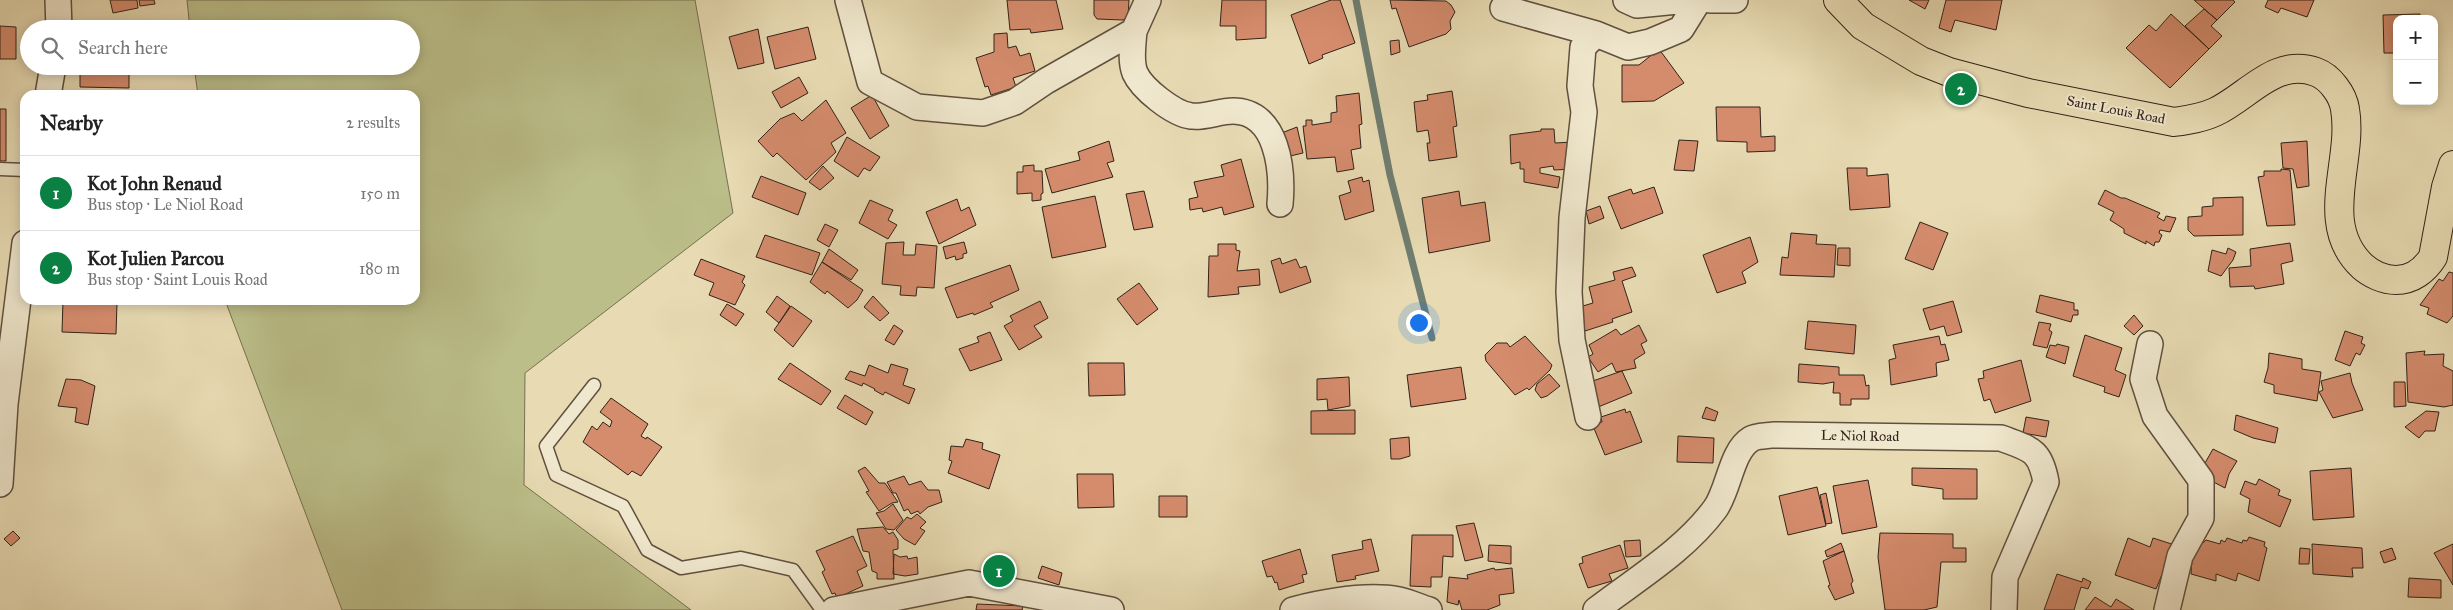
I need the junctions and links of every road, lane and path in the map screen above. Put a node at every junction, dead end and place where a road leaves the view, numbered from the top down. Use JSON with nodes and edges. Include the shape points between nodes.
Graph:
{"nodes":[{"id":1,"x":58,"y":0,"type":"edge"},
{"id":2,"x":848,"y":0,"type":"edge"},
{"id":3,"x":1148,"y":0,"type":"edge"},
{"id":4,"x":1626,"y":0,"type":"edge"},
{"id":5,"x":1688,"y":0,"type":"edge"},
{"id":6,"x":1699,"y":0,"type":"edge"},
{"id":7,"x":1710,"y":0,"type":"edge"},
{"id":8,"x":1735,"y":0,"type":"edge"},
{"id":9,"x":1838,"y":0,"type":"edge"},
{"id":10,"x":1503,"y":8,"type":"dead end"},
{"id":11,"x":59,"y":20,"type":"edge"},
{"id":12,"x":1134,"y":32,"type":"junction"},
{"id":13,"x":1596,"y":34,"type":"junction"},
{"id":14,"x":51,"y":75,"type":"edge"},
{"id":15,"x":49,"y":90,"type":"edge"},
{"id":16,"x":2453,"y":166,"type":"edge"},
{"id":17,"x":0,"y":169,"type":"edge"},
{"id":18,"x":20,"y":170,"type":"edge"},
{"id":19,"x":1280,"y":204,"type":"dead end"},
{"id":20,"x":20,"y":278,"type":"edge"},
{"id":21,"x":2150,"y":344,"type":"dead end"},
{"id":22,"x":594,"y":385,"type":"dead end"},
{"id":23,"x":2,"y":404,"type":"edge"},
{"id":24,"x":1588,"y":417,"type":"dead end"},
{"id":25,"x":0,"y":484,"type":"edge"},
{"id":26,"x":822,"y":610,"type":"edge"},
{"id":27,"x":834,"y":610,"type":"edge"},
{"id":28,"x":1111,"y":610,"type":"edge"},
{"id":29,"x":1293,"y":610,"type":"edge"},
{"id":30,"x":1429,"y":610,"type":"edge"},
{"id":31,"x":1596,"y":610,"type":"edge"},
{"id":32,"x":2004,"y":610,"type":"edge"},
{"id":33,"x":2167,"y":610,"type":"edge"}],
"edges":[{"from":1,"to":11,"type":"street"},
{"from":2,"to":12,"type":"street","via":[[870,82],[917,107],[983,113],[1007,105]]},
{"from":3,"to":12,"type":"street"},
{"from":4,"to":5,"type":"street","via":[[1637,5]]},
{"from":6,"to":13,"type":"street","via":[[1681,29],[1650,42],[1628,46]]},
{"from":7,"to":8,"type":"street"},
{"from":9,"to":16,"type":"main road","name":"Saint Louis Road","via":[[1863,26],[1921,61],[1948,72],[2012,89],[2174,122],[2215,112],[2277,72],[2294,68],[2318,73],[2341,96],[2345,108],[2347,128],[2339,209],[2344,236],[2356,260],[2366,269],[2390,280],[2404,280],[2418,274],[2433,257]]},
{"from":10,"to":13,"type":"street"},
{"from":12,"to":19,"type":"street","via":[[1136,73],[1148,88],[1179,114],[1193,117],[1235,111],[1257,118],[1275,141],[1282,180]]},
{"from":13,"to":24,"type":"street","via":[[1583,46],[1580,86],[1584,112],[1572,218],[1569,292],[1572,340]]},
{"from":14,"to":15,"type":"street"},
{"from":17,"to":18,"type":"lane"},
{"from":20,"to":23,"type":"street"},
{"from":21,"to":33,"type":"street","via":[[2143,379],[2155,416],[2201,480],[2201,518],[2180,556]]},
{"from":22,"to":26,"type":"lane","via":[[546,446],[556,475],[623,506],[647,550],[682,568],[741,558],[793,570]]},
{"from":23,"to":25,"type":"street"},
{"from":27,"to":28,"type":"street","via":[[969,583]]},
{"from":29,"to":30,"type":"street","via":[[1328,602],[1368,599],[1399,600]]},
{"from":31,"to":32,"type":"street","name":"Le Niol Road","via":[[1690,538],[1716,508],[1738,450],[1752,438],[1773,435],[2001,438],[2032,449],[2043,465],[2046,482],[2005,577]]}]}
